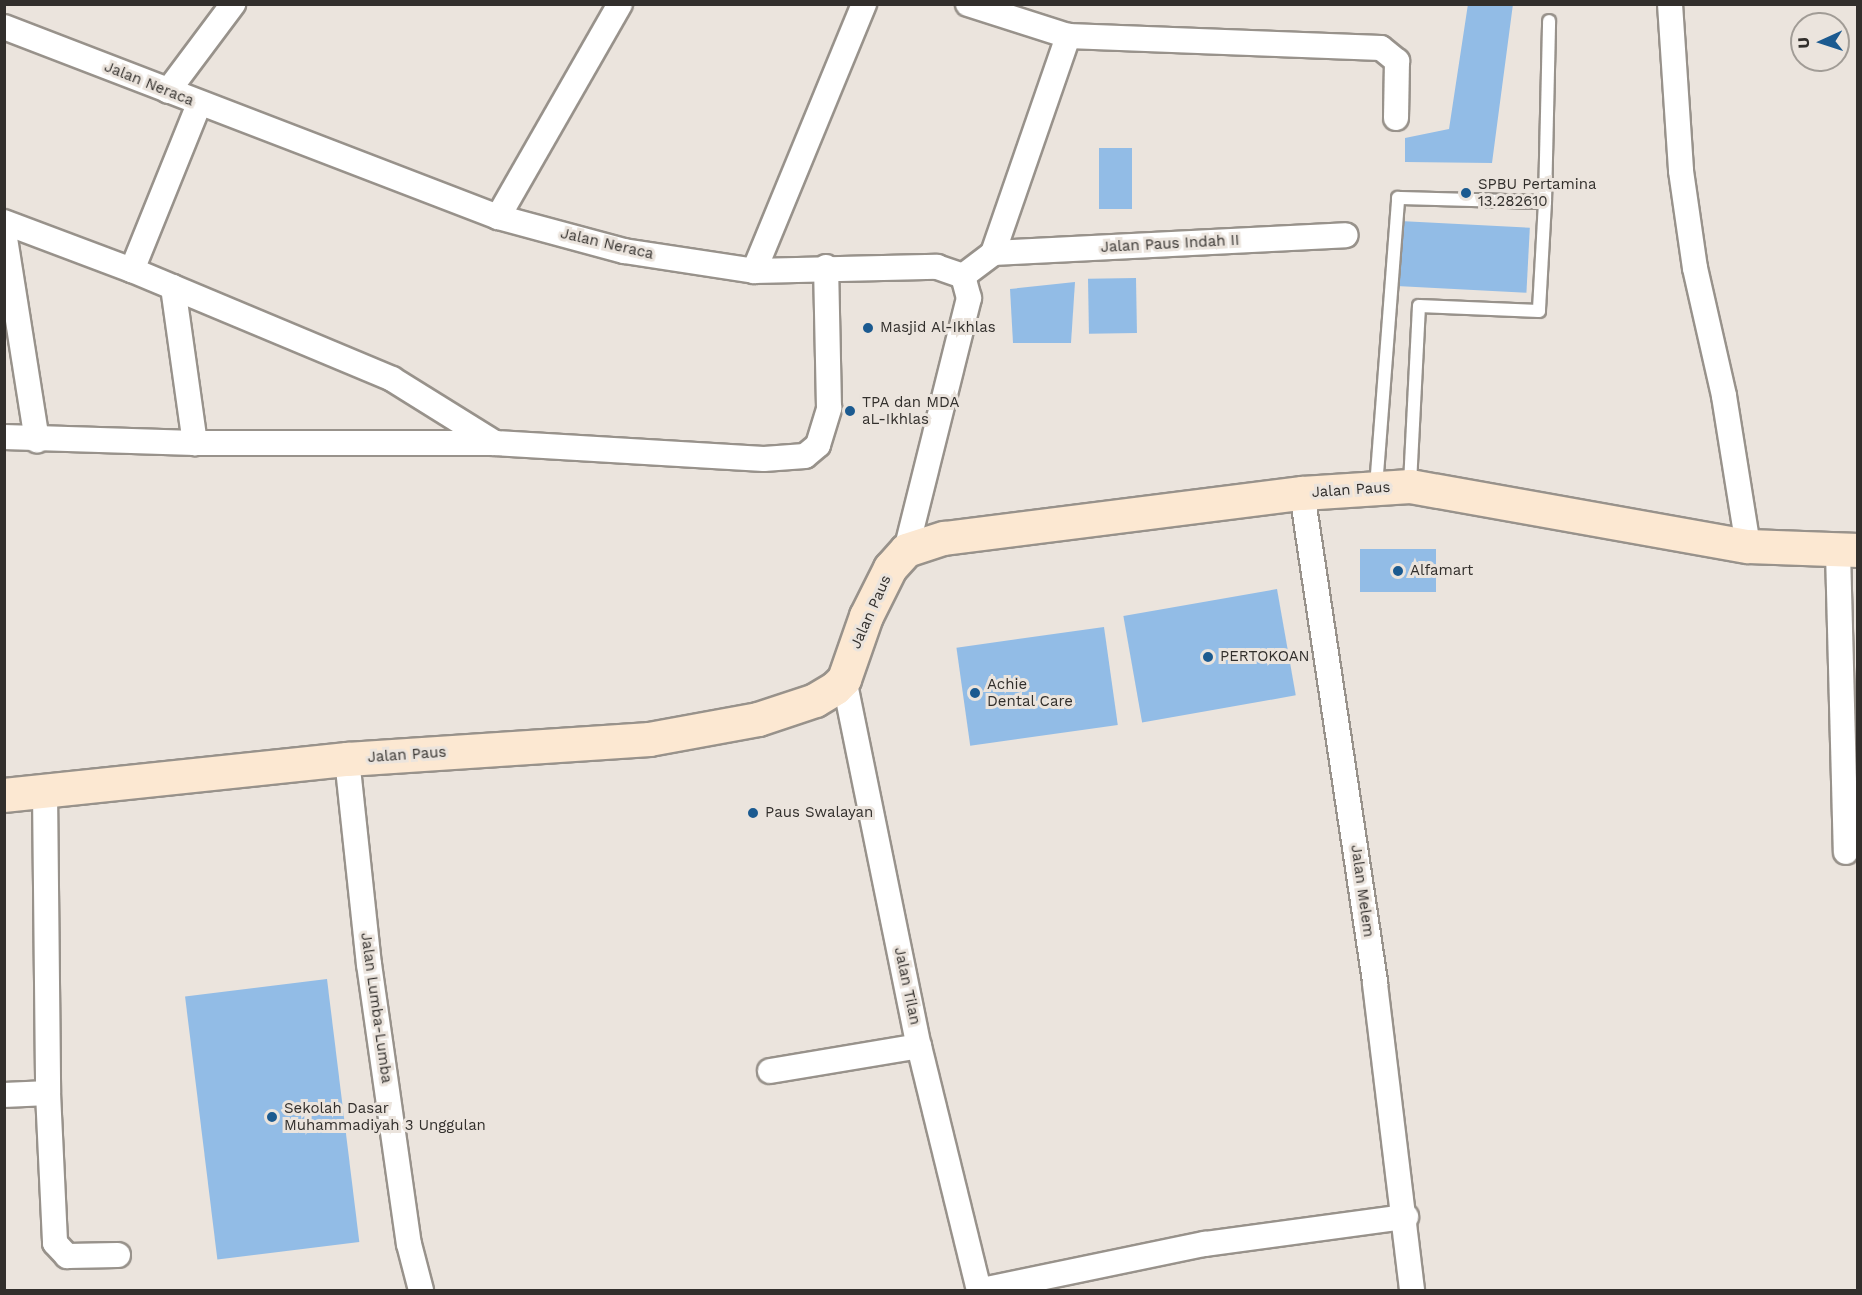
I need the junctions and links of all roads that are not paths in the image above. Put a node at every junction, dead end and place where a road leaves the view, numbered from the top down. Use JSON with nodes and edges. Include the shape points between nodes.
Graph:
{"nodes":[{"id":1,"x":233,"y":4,"type":"edge"},
{"id":2,"x":620,"y":4,"type":"edge"},
{"id":3,"x":864,"y":4,"type":"edge"},
{"id":4,"x":968,"y":4,"type":"edge"},
{"id":5,"x":1670,"y":4,"type":"edge"},
{"id":6,"x":1004,"y":10,"type":"edge"},
{"id":7,"x":1549,"y":21,"type":"dead end"},
{"id":8,"x":4,"y":27,"type":"edge"},
{"id":9,"x":1068,"y":36,"type":"junction"},
{"id":10,"x":168,"y":91,"type":"junction"},
{"id":11,"x":199,"y":104,"type":"junction"},
{"id":12,"x":1396,"y":118,"type":"dead end"},
{"id":13,"x":1545,"y":202,"type":"junction"},
{"id":14,"x":498,"y":217,"type":"junction"},
{"id":15,"x":4,"y":222,"type":"edge"},
{"id":16,"x":4,"y":232,"type":"edge"},
{"id":17,"x":1346,"y":236,"type":"dead end"},
{"id":18,"x":993,"y":253,"type":"junction"},
{"id":19,"x":826,"y":267,"type":"junction"},
{"id":20,"x":132,"y":270,"type":"junction"},
{"id":21,"x":754,"y":271,"type":"junction"},
{"id":22,"x":963,"y":276,"type":"junction"},
{"id":23,"x":173,"y":288,"type":"junction"},
{"id":24,"x":4,"y":437,"type":"edge"},
{"id":25,"x":37,"y":440,"type":"junction"},
{"id":26,"x":195,"y":443,"type":"junction"},
{"id":27,"x":495,"y":443,"type":"junction"},
{"id":28,"x":1410,"y":486,"type":"junction"},
{"id":29,"x":1376,"y":488,"type":"junction"},
{"id":30,"x":1302,"y":493,"type":"junction"},
{"id":31,"x":1748,"y":546,"type":"junction"},
{"id":32,"x":906,"y":550,"type":"junction"},
{"id":33,"x":1848,"y":551,"type":"edge"},
{"id":34,"x":844,"y":679,"type":"junction"},
{"id":35,"x":347,"y":759,"type":"junction"},
{"id":36,"x":45,"y":791,"type":"junction"},
{"id":37,"x":4,"y":795,"type":"edge"},
{"id":38,"x":1846,"y":852,"type":"dead end"},
{"id":39,"x":919,"y":1046,"type":"junction"},
{"id":40,"x":770,"y":1071,"type":"dead end"},
{"id":41,"x":48,"y":1093,"type":"junction"},
{"id":42,"x":4,"y":1095,"type":"edge"},
{"id":43,"x":1406,"y":1217,"type":"junction"},
{"id":44,"x":118,"y":1255,"type":"dead end"},
{"id":45,"x":421,"y":1290,"type":"edge"},
{"id":46,"x":980,"y":1290,"type":"edge"},
{"id":47,"x":1412,"y":1290,"type":"edge"}],
"edges":[{"from":1,"to":10,"type":"street"},
{"from":2,"to":14,"type":"street"},
{"from":3,"to":21,"type":"street"},
{"from":4,"to":6,"type":"street"},
{"from":5,"to":31,"type":"street","via":[[1683,182],[1695,268],[1724,396]]},
{"from":6,"to":9,"type":"street"},
{"from":7,"to":13,"type":"lane"},
{"from":8,"to":10,"type":"street","name":"Jalan Neraca"},
{"from":9,"to":12,"type":"street","via":[[1381,48],[1397,61]]},
{"from":9,"to":18,"type":"street"},
{"from":10,"to":11,"type":"street","name":"Jalan Neraca"},
{"from":11,"to":14,"type":"street","name":"Jalan Neraca"},
{"from":11,"to":20,"type":"street"},
{"from":13,"to":28,"type":"lane","via":[[1539,311],[1419,306]]},
{"from":13,"to":29,"type":"lane","via":[[1398,198]]},
{"from":14,"to":21,"type":"street","name":"Jalan Neraca","via":[[624,251]]},
{"from":15,"to":20,"type":"street"},
{"from":16,"to":25,"type":"street"},
{"from":17,"to":18,"type":"street","name":"Jalan Paus Indah II"},
{"from":18,"to":22,"type":"street"},
{"from":19,"to":21,"type":"street","name":"Jalan Neraca"},
{"from":19,"to":22,"type":"street","name":"Jalan Neraca","via":[[937,267]]},
{"from":19,"to":27,"type":"street","via":[[829,408],[818,446],[805,456],[764,459]]},
{"from":20,"to":23,"type":"street"},
{"from":22,"to":32,"type":"street","via":[[969,298]]},
{"from":23,"to":26,"type":"street"},
{"from":23,"to":27,"type":"street","via":[[392,379]]},
{"from":24,"to":25,"type":"street"},
{"from":25,"to":26,"type":"street"},
{"from":26,"to":27,"type":"street"},
{"from":28,"to":29,"type":"main road","name":"Jalan Paus"},
{"from":28,"to":31,"type":"main road","name":"Jalan Paus"},
{"from":29,"to":30,"type":"main road","name":"Jalan Paus"},
{"from":30,"to":32,"type":"main road","name":"Jalan Paus","via":[[944,538]]},
{"from":30,"to":43,"type":"street","name":"Jalan Melem","via":[[1346,777]]},
{"from":31,"to":33,"type":"main road","name":"Jalan Paus"},
{"from":32,"to":34,"type":"main road","name":"Jalan Paus","via":[[878,588]]},
{"from":33,"to":38,"type":"street"},
{"from":34,"to":35,"type":"main road","name":"Jalan Paus","via":[[815,700],[768,716],[649,739]]},
{"from":34,"to":39,"type":"street","name":"Jalan Tilan"},
{"from":35,"to":36,"type":"main road","name":"Jalan Paus"},
{"from":35,"to":45,"type":"street","name":"Jalan Lumba-Lumba","via":[[369,964],[409,1244]]},
{"from":36,"to":37,"type":"main road","name":"Jalan Paus"},
{"from":36,"to":41,"type":"street"},
{"from":39,"to":40,"type":"street"},
{"from":39,"to":46,"type":"street","name":"Jalan Tilan"},
{"from":41,"to":42,"type":"street"},
{"from":41,"to":44,"type":"street","via":[[56,1244],[67,1256]]},
{"from":43,"to":46,"type":"street","via":[[1205,1244]]},
{"from":43,"to":47,"type":"street","name":"Jalan Melem"}]}
